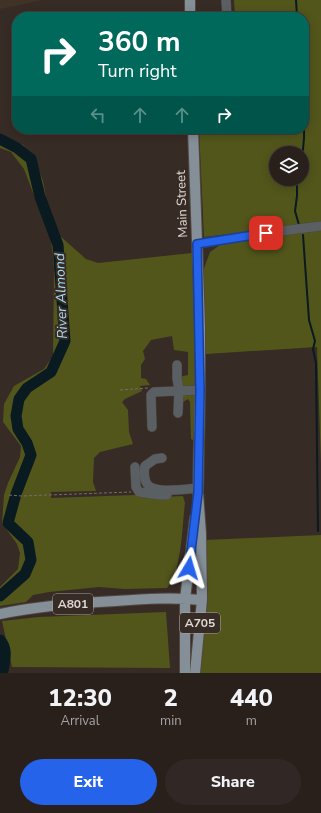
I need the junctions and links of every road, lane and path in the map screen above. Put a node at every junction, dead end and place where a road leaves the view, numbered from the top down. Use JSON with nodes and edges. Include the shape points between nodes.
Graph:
{"nodes":[{"id":1,"x":190,"y":0,"type":"edge"},
{"id":2,"x":226,"y":0,"type":"edge"},
{"id":3,"x":190,"y":12,"type":"edge"},
{"id":4,"x":226,"y":12,"type":"edge"},
{"id":5,"x":192,"y":134,"type":"edge"},
{"id":6,"x":321,"y":226,"type":"edge"},
{"id":7,"x":197,"y":244,"type":"junction"},
{"id":8,"x":177,"y":365,"type":"dead end"},
{"id":9,"x":179,"y":390,"type":"junction"},
{"id":10,"x":200,"y":390,"type":"junction"},
{"id":11,"x":178,"y":413,"type":"dead end"},
{"id":12,"x":152,"y":427,"type":"dead end"},
{"id":13,"x":162,"y":457,"type":"dead end"},
{"id":14,"x":135,"y":467,"type":"dead end"},
{"id":15,"x":198,"y":490,"type":"junction"},
{"id":16,"x":139,"y":492,"type":"junction"},
{"id":17,"x":9,"y":495,"type":"dead end"},
{"id":18,"x":194,"y":599,"type":"junction"},
{"id":19,"x":1,"y":614,"type":"edge"},
{"id":20,"x":185,"y":673,"type":"edge"},
{"id":21,"x":195,"y":673,"type":"edge"}],
"edges":[{"from":1,"to":3,"type":"main road"},
{"from":2,"to":4,"type":"lane"},
{"from":5,"to":7,"type":"main road","name":"Main Street","number":"A705"},
{"from":6,"to":7,"type":"lane"},
{"from":7,"to":10,"type":"main road","name":"Main Street","number":"A705"},
{"from":8,"to":9,"type":"lane"},
{"from":9,"to":10,"type":"lane"},
{"from":9,"to":11,"type":"lane"},
{"from":9,"to":12,"type":"lane","via":[[154,392],[151,395]]},
{"from":10,"to":15,"type":"main road","name":"Main Street","number":"A705"},
{"from":13,"to":15,"type":"lane","via":[[145,466],[147,484],[162,491]]},
{"from":14,"to":16,"type":"lane","via":[[136,487]]},
{"from":15,"to":16,"type":"lane","via":[[159,495]]},
{"from":15,"to":18,"type":"main road","name":"Main Street","number":"A705"},
{"from":15,"to":18,"type":"main road","name":"Main Street","number":"A705","via":[[201,573]]},
{"from":16,"to":17,"type":"path"},
{"from":18,"to":19,"type":"main road","number":"A801","via":[[81,603]]},
{"from":18,"to":20,"type":"main road","name":"Main Street","number":"A705"},
{"from":18,"to":21,"type":"main road","name":"Main Street","number":"A705"}]}
